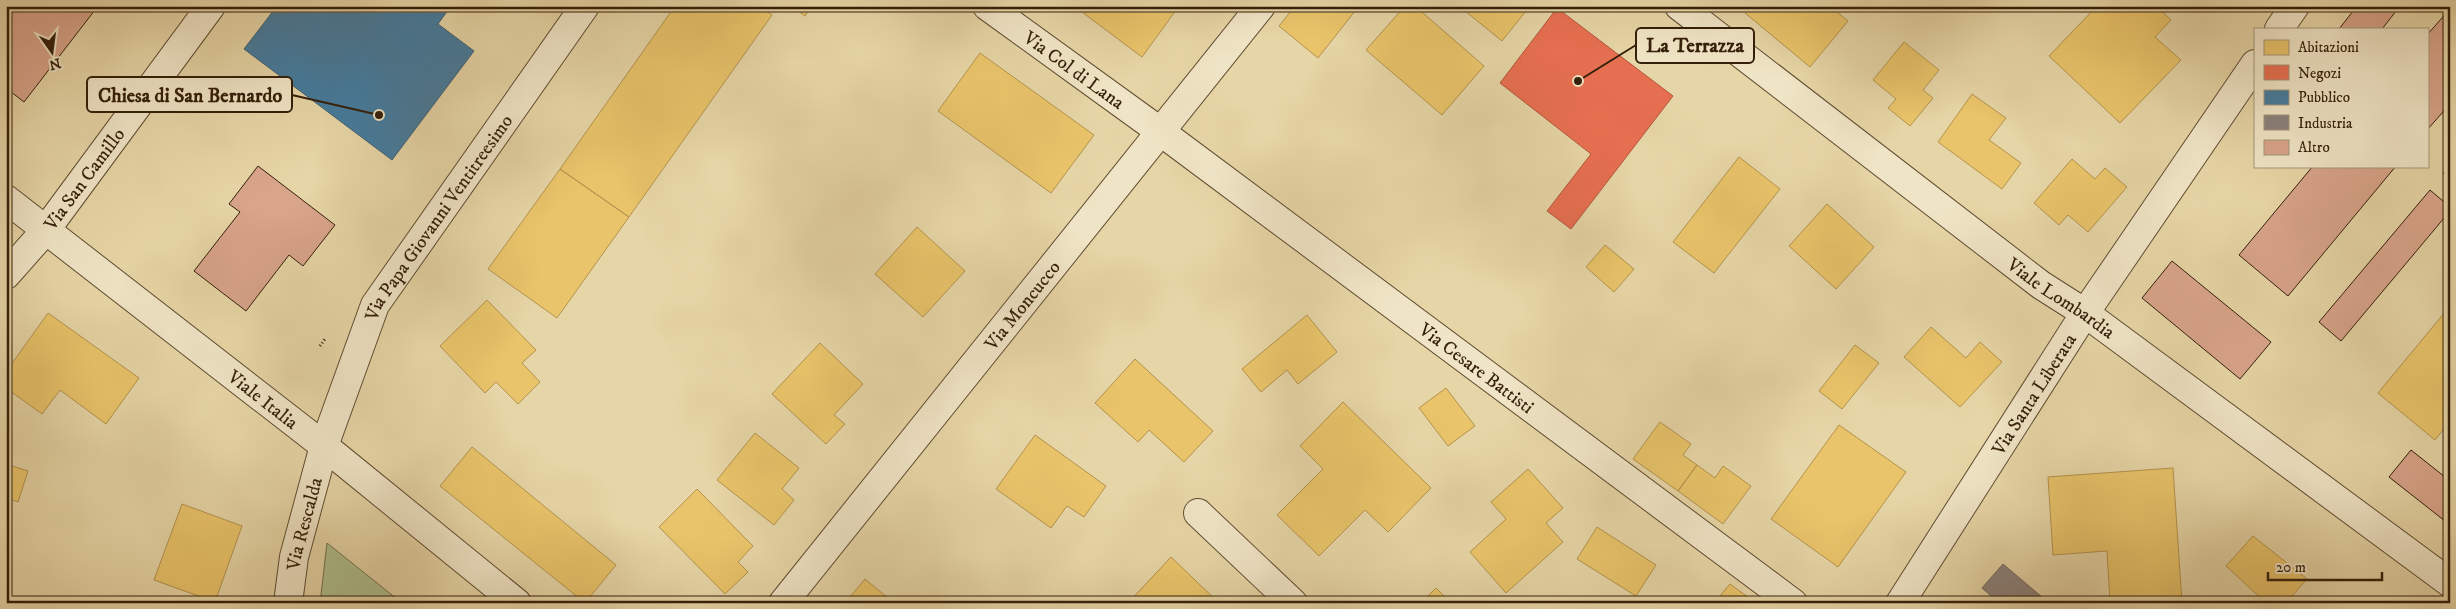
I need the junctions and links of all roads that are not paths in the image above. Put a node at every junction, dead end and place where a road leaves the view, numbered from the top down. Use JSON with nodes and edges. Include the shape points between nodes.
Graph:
{"nodes":[{"id":1,"x":211,"y":6,"type":"edge"},
{"id":2,"x":585,"y":6,"type":"edge"},
{"id":3,"x":987,"y":6,"type":"edge"},
{"id":4,"x":1260,"y":6,"type":"edge"},
{"id":5,"x":1679,"y":6,"type":"edge"},
{"id":6,"x":2295,"y":6,"type":"edge"},
{"id":7,"x":2280,"y":28,"type":"edge"},
{"id":8,"x":2254,"y":65,"type":"edge"},
{"id":9,"x":1161,"y":132,"type":"junction"},
{"id":10,"x":6,"y":199,"type":"edge"},
{"id":11,"x":45,"y":230,"type":"junction"},
{"id":12,"x":6,"y":275,"type":"edge"},
{"id":13,"x":2086,"y":313,"type":"junction"},
{"id":14,"x":324,"y":446,"type":"junction"},
{"id":15,"x":1198,"y":513,"type":"dead end"},
{"id":16,"x":2450,"y":583,"type":"edge"},
{"id":17,"x":288,"y":603,"type":"edge"},
{"id":18,"x":517,"y":603,"type":"edge"},
{"id":19,"x":783,"y":603,"type":"edge"},
{"id":20,"x":1293,"y":603,"type":"edge"},
{"id":21,"x":1793,"y":603,"type":"edge"},
{"id":22,"x":1900,"y":603,"type":"edge"}],
"edges":[{"from":1,"to":11,"type":"street","name":"Via San Camillo"},
{"from":2,"to":14,"type":"street","name":"Via Papa Giovanni Ventitreesimo","via":[[375,305]]},
{"from":3,"to":9,"type":"street","name":"Via Col di Lana"},
{"from":4,"to":9,"type":"street","name":"Via Moncucco"},
{"from":5,"to":13,"type":"street","name":"Viale Lombardia","via":[[2041,285]]},
{"from":6,"to":7,"type":"street"},
{"from":8,"to":13,"type":"street","name":"Via Santa Liberata"},
{"from":9,"to":19,"type":"street","name":"Via Moncucco"},
{"from":9,"to":21,"type":"street","name":"Via Cesare Battisti"},
{"from":10,"to":11,"type":"street","name":"Viale Italia"},
{"from":11,"to":12,"type":"street","name":"Via San Camillo"},
{"from":11,"to":14,"type":"street","name":"Viale Italia"},
{"from":13,"to":16,"type":"street","name":"Viale Lombardia"},
{"from":13,"to":22,"type":"street","name":"Via Santa Liberata"},
{"from":14,"to":17,"type":"street","name":"Via Rescalda","via":[[294,557]]},
{"from":14,"to":18,"type":"street","name":"Viale Italia"},
{"from":15,"to":20,"type":"street"}]}
